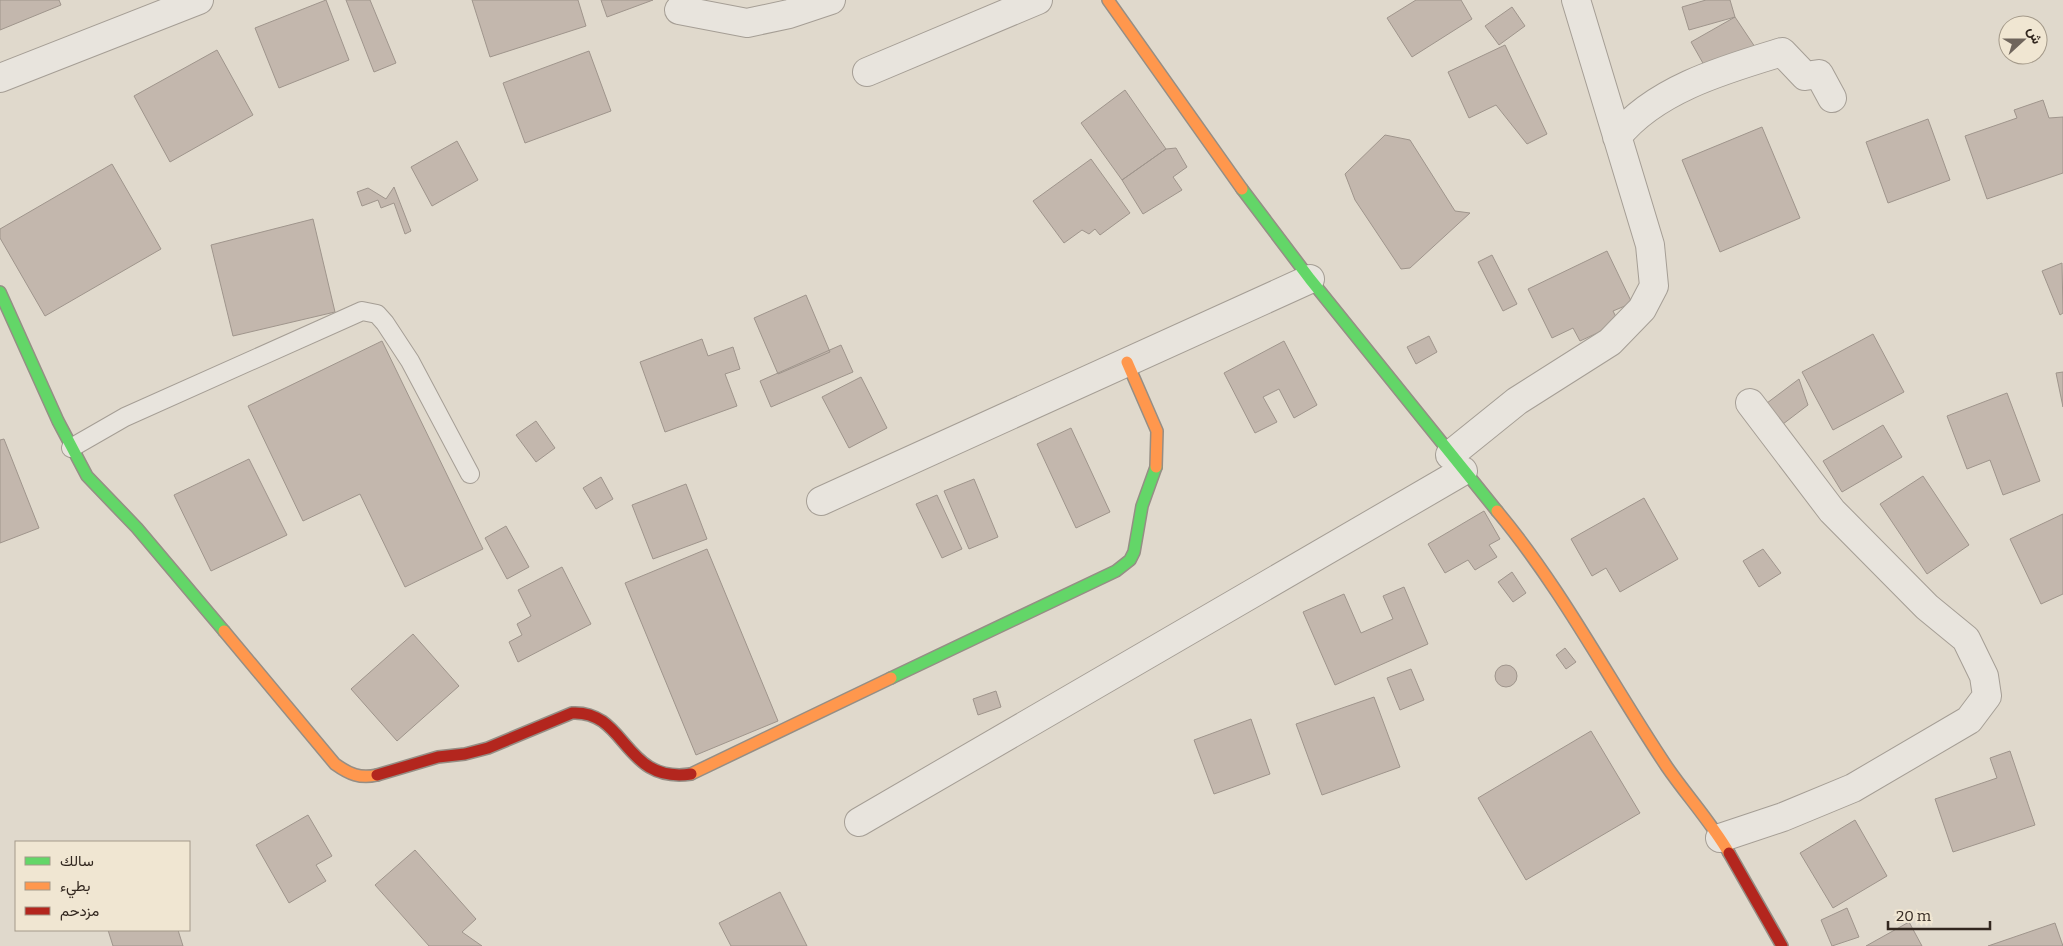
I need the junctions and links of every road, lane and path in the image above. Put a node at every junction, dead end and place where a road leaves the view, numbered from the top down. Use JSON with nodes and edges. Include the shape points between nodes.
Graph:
{"nodes":[{"id":1,"x":199,"y":0,"type":"edge"},
{"id":2,"x":831,"y":0,"type":"edge"},
{"id":3,"x":1038,"y":0,"type":"edge"},
{"id":4,"x":1108,"y":0,"type":"edge"},
{"id":5,"x":1576,"y":0,"type":"edge"},
{"id":6,"x":679,"y":10,"type":"dead end"},
{"id":7,"x":867,"y":72,"type":"dead end"},
{"id":8,"x":0,"y":78,"type":"edge"},
{"id":9,"x":1832,"y":98,"type":"dead end"},
{"id":10,"x":1617,"y":137,"type":"junction"},
{"id":11,"x":1310,"y":279,"type":"junction"},
{"id":12,"x":0,"y":292,"type":"edge"},
{"id":13,"x":1127,"y":362,"type":"junction"},
{"id":14,"x":1750,"y":403,"type":"dead end"},
{"id":15,"x":72,"y":448,"type":"junction"},
{"id":16,"x":1457,"y":463,"type":"junction"},
{"id":17,"x":470,"y":474,"type":"dead end"},
{"id":18,"x":820,"y":501,"type":"dead end"},
{"id":19,"x":859,"y":822,"type":"dead end"},
{"id":20,"x":1720,"y":838,"type":"junction"},
{"id":21,"x":1782,"y":946,"type":"edge"}],
"edges":[{"from":1,"to":8,"type":"street"},
{"from":2,"to":6,"type":"street","via":[[789,14],[746,23]]},
{"from":3,"to":7,"type":"street"},
{"from":4,"to":11,"type":"street","via":[[1220,160]]},
{"from":5,"to":10,"type":"street"},
{"from":9,"to":10,"type":"street","via":[[1819,74],[1805,76],[1782,52],[1741,64],[1674,92],[1628,123]]},
{"from":10,"to":16,"type":"street","via":[[1650,245],[1654,286],[1642,309],[1610,342],[1517,401]]},
{"from":11,"to":13,"type":"street"},
{"from":11,"to":16,"type":"street"},
{"from":12,"to":15,"type":"street"},
{"from":13,"to":15,"type":"street","via":[[1157,431],[1158,450],[1156,469],[1142,506],[1134,552],[1123,566],[690,774],[660,772],[645,765],[602,718],[583,710],[488,748],[438,757],[374,776],[349,774],[335,764],[137,528],[87,476]]},
{"from":13,"to":18,"type":"street"},
{"from":14,"to":20,"type":"street","via":[[1832,511],[1927,607],[1966,640],[1984,676],[1987,696],[1969,720],[1853,788]]},
{"from":15,"to":17,"type":"lane","via":[[125,417],[362,311],[370,311],[385,323],[410,361]]},
{"from":16,"to":19,"type":"street"},
{"from":16,"to":20,"type":"street","via":[[1522,541],[1593,646],[1667,767]]},
{"from":20,"to":21,"type":"street"}]}
